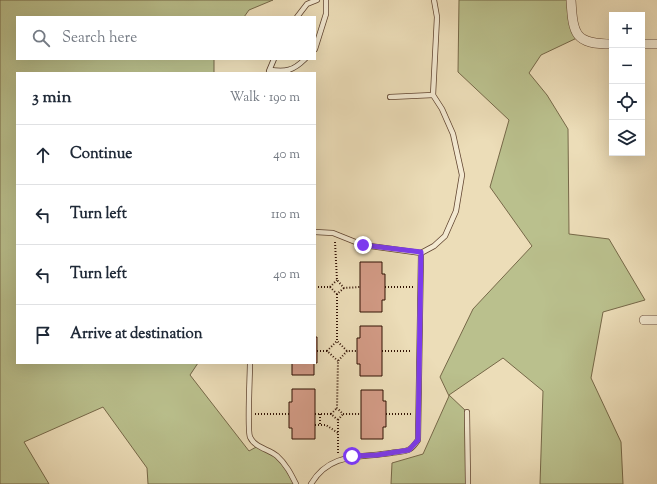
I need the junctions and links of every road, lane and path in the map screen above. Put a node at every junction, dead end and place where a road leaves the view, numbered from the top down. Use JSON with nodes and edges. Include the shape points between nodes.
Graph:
{"nodes":[{"id":1,"x":317,"y":0,"type":"edge"},
{"id":2,"x":326,"y":0,"type":"edge"},
{"id":3,"x":434,"y":0,"type":"edge"},
{"id":4,"x":572,"y":0,"type":"edge"},
{"id":5,"x":298,"y":16,"type":"edge"},
{"id":6,"x":609,"y":44,"type":"edge"},
{"id":7,"x":645,"y":44,"type":"edge"},
{"id":8,"x":657,"y":44,"type":"edge"},
{"id":9,"x":316,"y":47,"type":"edge"},
{"id":10,"x":274,"y":60,"type":"edge"},
{"id":11,"x":304,"y":60,"type":"edge"},
{"id":12,"x":269,"y":72,"type":"edge"},
{"id":13,"x":285,"y":72,"type":"edge"},
{"id":14,"x":285,"y":72,"type":"edge"},
{"id":15,"x":433,"y":95,"type":"junction"},
{"id":16,"x":390,"y":98,"type":"dead end"},
{"id":17,"x":316,"y":232,"type":"edge"},
{"id":18,"x":334,"y":233,"type":"junction"},
{"id":19,"x":421,"y":252,"type":"junction"},
{"id":20,"x":337,"y":280,"type":"junction"},
{"id":21,"x":330,"y":287,"type":"junction"},
{"id":22,"x":360,"y":287,"type":"dead end"},
{"id":23,"x":386,"y":287,"type":"dead end"},
{"id":24,"x":316,"y":288,"type":"edge"},
{"id":25,"x":344,"y":288,"type":"junction"},
{"id":26,"x":420,"y":288,"type":"junction"},
{"id":27,"x":337,"y":294,"type":"junction"},
{"id":28,"x":644,"y":320,"type":"dead end"},
{"id":29,"x":657,"y":320,"type":"edge"},
{"id":30,"x":337,"y":341,"type":"junction"},
{"id":31,"x":317,"y":351,"type":"dead end"},
{"id":32,"x":327,"y":351,"type":"junction"},
{"id":33,"x":347,"y":351,"type":"junction"},
{"id":34,"x":357,"y":351,"type":"dead end"},
{"id":35,"x":382,"y":351,"type":"dead end"},
{"id":36,"x":419,"y":351,"type":"junction"},
{"id":37,"x":338,"y":361,"type":"junction"},
{"id":38,"x":250,"y":364,"type":"edge"},
{"id":39,"x":337,"y":408,"type":"junction"},
{"id":40,"x":467,"y":412,"type":"dead end"},
{"id":41,"x":250,"y":414,"type":"junction"},
{"id":42,"x":289,"y":414,"type":"dead end"},
{"id":43,"x":315,"y":414,"type":"dead end"},
{"id":44,"x":320,"y":414,"type":"junction"},
{"id":45,"x":331,"y":414,"type":"junction"},
{"id":46,"x":343,"y":414,"type":"junction"},
{"id":47,"x":361,"y":414,"type":"dead end"},
{"id":48,"x":386,"y":414,"type":"dead end"},
{"id":49,"x":418,"y":415,"type":"junction"},
{"id":50,"x":338,"y":420,"type":"junction"},
{"id":51,"x":315,"y":425,"type":"dead end"},
{"id":52,"x":320,"y":425,"type":"junction"},
{"id":53,"x":338,"y":433,"type":"junction"},
{"id":54,"x":338,"y":461,"type":"junction"},
{"id":55,"x":296,"y":484,"type":"edge"},
{"id":56,"x":311,"y":484,"type":"edge"},
{"id":57,"x":468,"y":484,"type":"edge"}],
"edges":[{"from":1,"to":5,"type":"lane","via":[[307,4]]},
{"from":2,"to":9,"type":"lane","via":[[326,14]]},
{"from":3,"to":15,"type":"lane","via":[[437,17]]},
{"from":4,"to":6,"type":"street","via":[[574,28],[579,37],[588,43]]},
{"from":7,"to":8,"type":"street"},
{"from":10,"to":12,"type":"lane"},
{"from":11,"to":14,"type":"lane"},
{"from":12,"to":13,"type":"lane"},
{"from":15,"to":16,"type":"lane"},
{"from":15,"to":19,"type":"lane","via":[[453,134],[462,175],[456,211],[445,236],[434,246]]},
{"from":17,"to":18,"type":"lane"},
{"from":18,"to":19,"type":"lane","via":[[363,245]]},
{"from":18,"to":20,"type":"path"},
{"from":19,"to":26,"type":"lane"},
{"from":20,"to":21,"type":"path"},
{"from":20,"to":25,"type":"path"},
{"from":21,"to":24,"type":"path"},
{"from":21,"to":27,"type":"path"},
{"from":22,"to":25,"type":"path"},
{"from":23,"to":26,"type":"path"},
{"from":25,"to":27,"type":"path"},
{"from":26,"to":36,"type":"lane"},
{"from":27,"to":30,"type":"path"},
{"from":28,"to":29,"type":"street"},
{"from":30,"to":32,"type":"path"},
{"from":30,"to":33,"type":"path"},
{"from":31,"to":32,"type":"path"},
{"from":32,"to":37,"type":"path"},
{"from":33,"to":34,"type":"path"},
{"from":33,"to":37,"type":"path"},
{"from":35,"to":36,"type":"path"},
{"from":36,"to":49,"type":"lane"},
{"from":37,"to":39,"type":"path"},
{"from":38,"to":41,"type":"lane"},
{"from":39,"to":45,"type":"path"},
{"from":39,"to":46,"type":"path"},
{"from":40,"to":57,"type":"lane"},
{"from":41,"to":42,"type":"path"},
{"from":41,"to":55,"type":"lane","via":[[250,436],[258,446],[277,457],[290,471]]},
{"from":43,"to":44,"type":"path"},
{"from":44,"to":45,"type":"path"},
{"from":44,"to":52,"type":"path"},
{"from":45,"to":50,"type":"path"},
{"from":46,"to":47,"type":"path"},
{"from":46,"to":50,"type":"path"},
{"from":48,"to":49,"type":"path"},
{"from":49,"to":54,"type":"lane","via":[[418,440],[409,450],[352,456]]},
{"from":50,"to":53,"type":"path"},
{"from":51,"to":52,"type":"path"},
{"from":52,"to":53,"type":"path","via":[[326,425]]},
{"from":53,"to":54,"type":"path"},
{"from":54,"to":56,"type":"lane","via":[[332,463]]}]}
